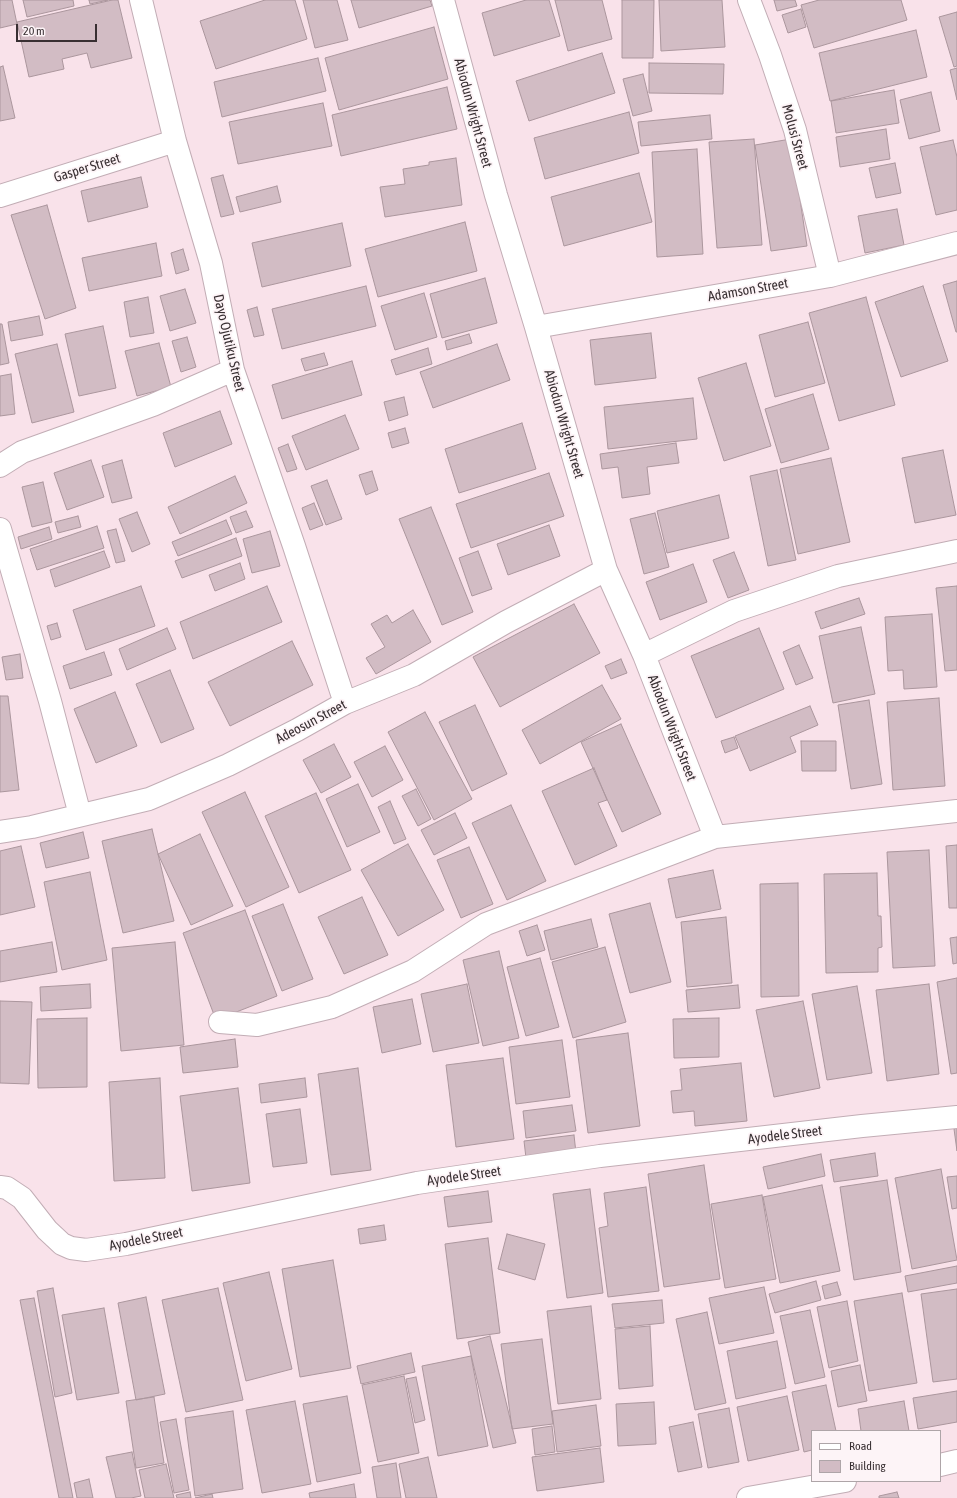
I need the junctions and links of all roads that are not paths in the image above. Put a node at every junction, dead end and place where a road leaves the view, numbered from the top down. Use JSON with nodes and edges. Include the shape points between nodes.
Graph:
{"nodes":[{"id":1,"x":141,"y":0,"type":"edge"},
{"id":2,"x":443,"y":0,"type":"edge"},
{"id":3,"x":749,"y":0,"type":"edge"},
{"id":4,"x":175,"y":141,"type":"junction"},
{"id":5,"x":0,"y":196,"type":"edge"},
{"id":6,"x":957,"y":243,"type":"edge"},
{"id":7,"x":830,"y":276,"type":"junction"},
{"id":8,"x":536,"y":327,"type":"junction"},
{"id":9,"x":232,"y":370,"type":"junction"},
{"id":10,"x":0,"y":466,"type":"edge"},
{"id":11,"x":0,"y":529,"type":"edge"},
{"id":12,"x":957,"y":551,"type":"edge"},
{"id":13,"x":606,"y":570,"type":"junction"},
{"id":14,"x":644,"y":654,"type":"junction"},
{"id":15,"x":345,"y":703,"type":"junction"},
{"id":16,"x":957,"y":811,"type":"edge"},
{"id":17,"x":80,"y":815,"type":"junction"},
{"id":18,"x":0,"y":832,"type":"edge"},
{"id":19,"x":714,"y":837,"type":"junction"},
{"id":20,"x":220,"y":1022,"type":"dead end"},
{"id":21,"x":957,"y":1117,"type":"edge"},
{"id":22,"x":0,"y":1187,"type":"edge"},
{"id":23,"x":957,"y":1461,"type":"edge"},
{"id":24,"x":941,"y":1465,"type":"edge"},
{"id":25,"x":840,"y":1482,"type":"edge"},
{"id":26,"x":748,"y":1498,"type":"edge"}],
"edges":[{"from":1,"to":4,"type":"street","name":"Dayo Ojutiku Street"},
{"from":2,"to":8,"type":"street","name":"Abiodun Wright Street","via":[[494,188]]},
{"from":3,"to":7,"type":"street","name":"Molusi Street","via":[[795,130]]},
{"from":4,"to":5,"type":"street","name":"Gasper Street"},
{"from":4,"to":9,"type":"street","name":"Dayo Ojutiku Street","via":[[211,263]]},
{"from":6,"to":7,"type":"street","name":"Adamson Street"},
{"from":7,"to":8,"type":"street","name":"Adamson Street"},
{"from":8,"to":13,"type":"street","name":"Abiodun Wright Street"},
{"from":9,"to":10,"type":"street","via":[[153,405],[22,452]]},
{"from":9,"to":15,"type":"street","name":"Dayo Ojutiku Street","via":[[294,546]]},
{"from":11,"to":17,"type":"street"},
{"from":12,"to":14,"type":"street","via":[[838,576],[734,611]]},
{"from":13,"to":14,"type":"street","name":"Abiodun Wright Street"},
{"from":13,"to":15,"type":"street","name":"Adeosun Street","via":[[506,622],[414,675]]},
{"from":14,"to":19,"type":"street","name":"Abiodun Wright Street"},
{"from":15,"to":17,"type":"street","name":"Adeosun Street","via":[[228,766],[150,799]]},
{"from":16,"to":19,"type":"street"},
{"from":17,"to":18,"type":"street","name":"Adeosun Street"},
{"from":19,"to":20,"type":"street","via":[[486,924],[413,971],[332,1007],[257,1026]]},
{"from":21,"to":22,"type":"street","name":"Ayodele Street","via":[[600,1156],[417,1183],[126,1244],[86,1250],[62,1244],[47,1230],[22,1198],[8,1188]]},
{"from":23,"to":24,"type":"street"},
{"from":25,"to":26,"type":"street"}]}
